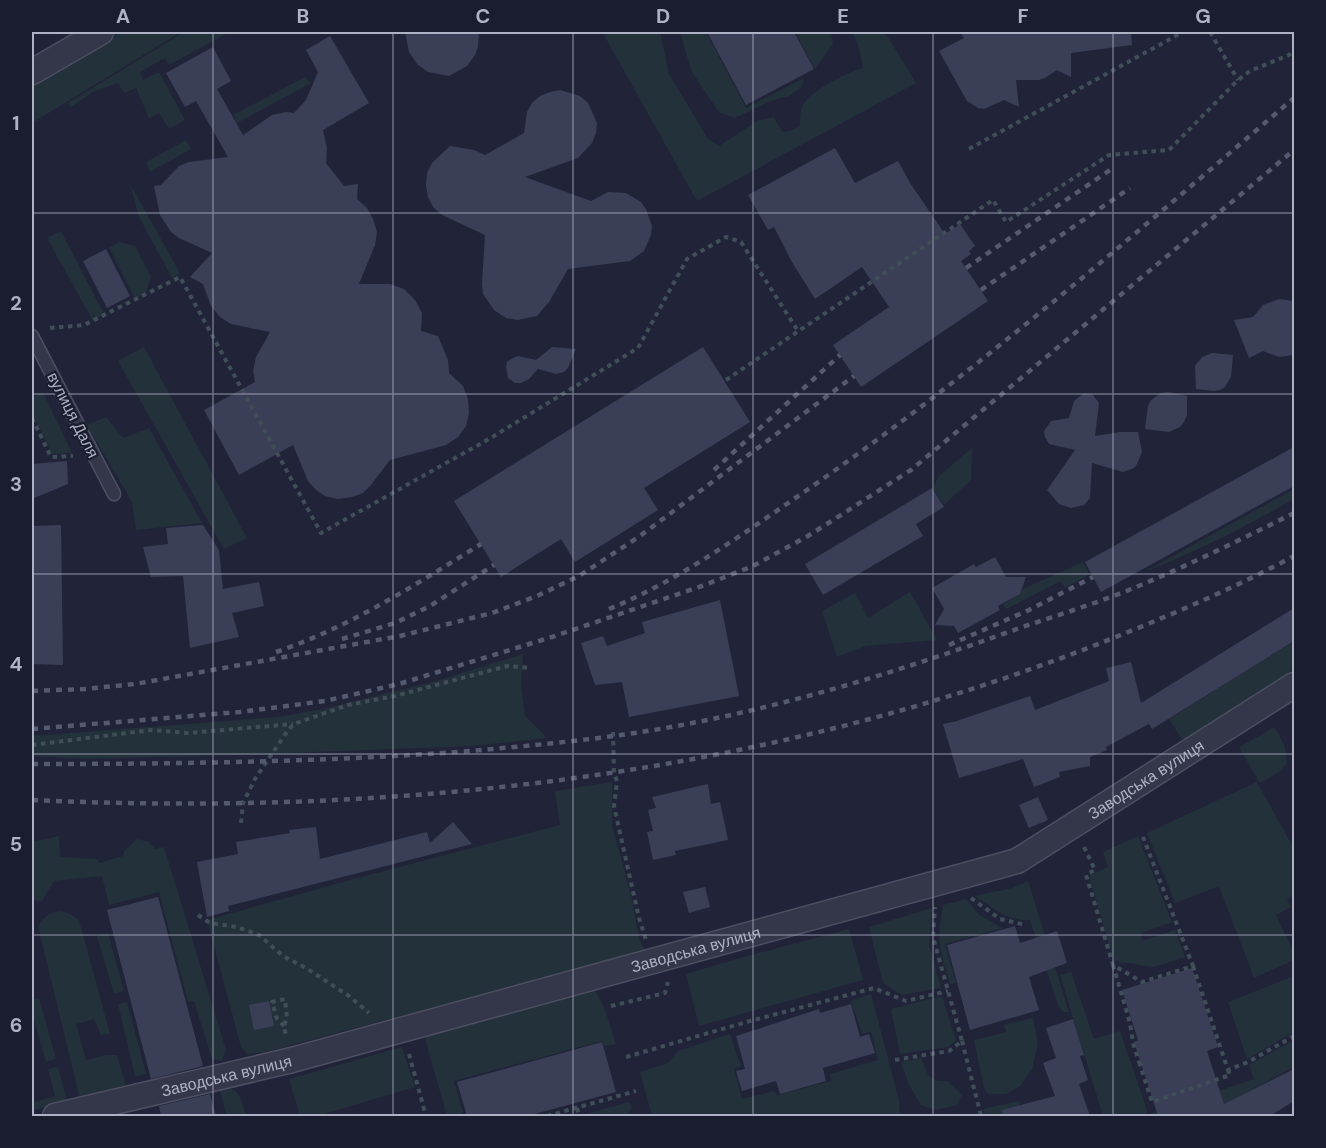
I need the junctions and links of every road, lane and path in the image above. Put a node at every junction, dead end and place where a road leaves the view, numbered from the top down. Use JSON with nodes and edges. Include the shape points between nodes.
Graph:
{"nodes":[{"id":1,"x":100,"y":32,"type":"edge"},
{"id":2,"x":1184,"y":32,"type":"edge"},
{"id":3,"x":1210,"y":32,"type":"edge"},
{"id":4,"x":1294,"y":51,"type":"edge"},
{"id":5,"x":32,"y":72,"type":"edge"},
{"id":6,"x":1238,"y":80,"type":"junction"},
{"id":7,"x":969,"y":149,"type":"dead end"},
{"id":8,"x":47,"y":328,"type":"dead end"},
{"id":9,"x":798,"y":331,"type":"junction"},
{"id":10,"x":32,"y":336,"type":"edge"},
{"id":11,"x":726,"y":380,"type":"dead end"},
{"id":12,"x":32,"y":418,"type":"edge"},
{"id":13,"x":94,"y":456,"type":"junction"},
{"id":14,"x":114,"y":494,"type":"dead end"},
{"id":15,"x":530,"y":668,"type":"dead end"},
{"id":16,"x":1294,"y":686,"type":"edge"},
{"id":17,"x":294,"y":724,"type":"junction"},
{"id":18,"x":613,"y":732,"type":"dead end"},
{"id":19,"x":32,"y":745,"type":"edge"},
{"id":20,"x":242,"y":823,"type":"dead end"},
{"id":21,"x":1143,"y":837,"type":"dead end"},
{"id":22,"x":1082,"y":841,"type":"dead end"},
{"id":23,"x":966,"y":894,"type":"dead end"},
{"id":24,"x":936,"y":903,"type":"dead end"},
{"id":25,"x":198,"y":915,"type":"dead end"},
{"id":26,"x":1026,"y":925,"type":"dead end"},
{"id":27,"x":653,"y":962,"type":"junction"},
{"id":28,"x":1113,"y":965,"type":"junction"},
{"id":29,"x":1193,"y":966,"type":"junction"},
{"id":30,"x":948,"y":991,"type":"junction"},
{"id":31,"x":284,"y":1026,"type":"junction"},
{"id":32,"x":395,"y":1032,"type":"junction"},
{"id":33,"x":1294,"y":1036,"type":"edge"},
{"id":34,"x":962,"y":1041,"type":"junction"},
{"id":35,"x":626,"y":1057,"type":"dead end"},
{"id":36,"x":292,"y":1060,"type":"junction"},
{"id":37,"x":895,"y":1060,"type":"dead end"},
{"id":38,"x":1228,"y":1070,"type":"junction"},
{"id":39,"x":636,"y":1091,"type":"dead end"},
{"id":40,"x":577,"y":1108,"type":"junction"},
{"id":41,"x":55,"y":1116,"type":"edge"},
{"id":42,"x":426,"y":1116,"type":"edge"},
{"id":43,"x":547,"y":1116,"type":"edge"},
{"id":44,"x":579,"y":1116,"type":"edge"},
{"id":45,"x":981,"y":1116,"type":"edge"}],
"edges":[{"from":1,"to":5,"type":"street"},
{"from":2,"to":7,"type":"path"},
{"from":3,"to":6,"type":"path"},
{"from":4,"to":6,"type":"path"},
{"from":6,"to":9,"type":"path","via":[[1169,150],[1108,155],[1006,222],[993,200]]},
{"from":8,"to":9,"type":"path","via":[[84,325],[180,277],[321,533],[489,439],[638,348],[687,259],[726,237],[741,242]]},
{"from":9,"to":11,"type":"path"},
{"from":10,"to":13,"type":"lane","name":"вулиця Даля"},
{"from":12,"to":13,"type":"path","via":[[51,457]]},
{"from":13,"to":14,"type":"lane","name":"вулиця Даля"},
{"from":15,"to":17,"type":"path","via":[[507,666],[348,705]]},
{"from":16,"to":27,"type":"street","name":"Заводська вулиця","via":[[1017,861]]},
{"from":17,"to":19,"type":"path","via":[[188,733],[151,730]]},
{"from":17,"to":20,"type":"path","via":[[255,779],[243,803]]},
{"from":18,"to":27,"type":"path","via":[[617,781],[614,806]]},
{"from":21,"to":29,"type":"path"},
{"from":22,"to":28,"type":"path","via":[[1095,870],[1086,875]]},
{"from":23,"to":26,"type":"path","via":[[1000,919]]},
{"from":24,"to":30,"type":"path","via":[[933,937]]},
{"from":25,"to":32,"type":"path","via":[[210,923],[259,935],[283,956],[349,996]]},
{"from":27,"to":32,"type":"street","name":"Заводська вулиця"},
{"from":28,"to":29,"type":"path","via":[[1142,982]]},
{"from":28,"to":38,"type":"path","via":[[1152,1102],[1230,1075]]},
{"from":29,"to":38,"type":"path"},
{"from":30,"to":34,"type":"path"},
{"from":30,"to":35,"type":"path","via":[[906,1001],[874,988]]},
{"from":31,"to":31,"type":"path","via":[[287,1018],[285,999],[272,1002],[277,1019]]},
{"from":31,"to":36,"type":"path"},
{"from":32,"to":36,"type":"street","name":"Заводська вулиця"},
{"from":32,"to":42,"type":"path","via":[[407,1045]]},
{"from":33,"to":38,"type":"path"},
{"from":34,"to":37,"type":"path","via":[[949,1051]]},
{"from":34,"to":45,"type":"path"},
{"from":36,"to":41,"type":"street","name":"Заводська вулиця"},
{"from":39,"to":40,"type":"path"},
{"from":40,"to":43,"type":"path"},
{"from":40,"to":44,"type":"path"}]}
